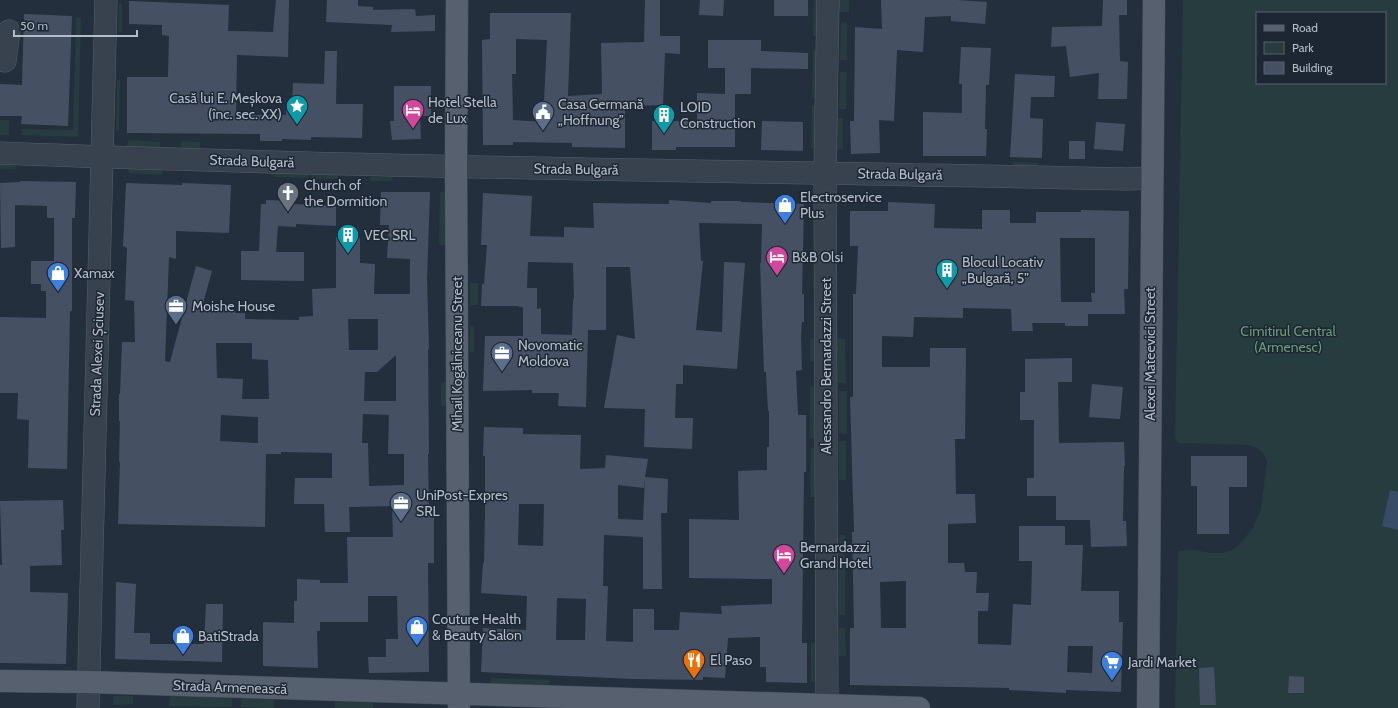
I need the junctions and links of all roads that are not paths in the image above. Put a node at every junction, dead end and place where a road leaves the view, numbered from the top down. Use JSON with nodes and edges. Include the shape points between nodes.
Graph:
{"nodes":[{"id":1,"x":106,"y":0,"type":"edge"},
{"id":2,"x":457,"y":0,"type":"edge"},
{"id":3,"x":828,"y":0,"type":"edge"},
{"id":4,"x":1154,"y":0,"type":"edge"},
{"id":5,"x":9,"y":31,"type":"dead end"},
{"id":6,"x":0,"y":60,"type":"edge"},
{"id":7,"x":0,"y":153,"type":"edge"},
{"id":8,"x":102,"y":156,"type":"junction"},
{"id":9,"x":456,"y":167,"type":"junction"},
{"id":10,"x":825,"y":172,"type":"junction"},
{"id":11,"x":1152,"y":178,"type":"junction"},
{"id":12,"x":0,"y":681,"type":"edge"},
{"id":13,"x":88,"y":682,"type":"junction"},
{"id":14,"x":459,"y":701,"type":"edge"},
{"id":15,"x":827,"y":706,"type":"edge"},
{"id":16,"x":88,"y":708,"type":"edge"},
{"id":17,"x":919,"y":708,"type":"edge"},
{"id":18,"x":1148,"y":708,"type":"edge"}],
"edges":[{"from":1,"to":8,"type":"street","name":"Strada Alexei Șciusev"},
{"from":2,"to":9,"type":"main road","name":"Mihail Kogălniceanu Street"},
{"from":3,"to":10,"type":"street","name":"Alessandro Bernardazzi Street"},
{"from":4,"to":11,"type":"main road","name":"Alexei Mateevici Street"},
{"from":5,"to":6,"type":"street","via":[[5,61]]},
{"from":7,"to":8,"type":"street","name":"Strada Bulgară"},
{"from":8,"to":9,"type":"street","name":"Strada Bulgară"},
{"from":8,"to":13,"type":"street","name":"Strada Alexei Șciusev"},
{"from":9,"to":10,"type":"street","name":"Strada Bulgară"},
{"from":9,"to":14,"type":"main road","name":"Mihail Kogălniceanu Street"},
{"from":10,"to":11,"type":"street","name":"Strada Bulgară"},
{"from":10,"to":15,"type":"street","name":"Alessandro Bernardazzi Street"},
{"from":11,"to":18,"type":"main road","name":"Alexei Mateevici Street"},
{"from":12,"to":13,"type":"main road","name":"Strada Armenească"},
{"from":13,"to":14,"type":"main road","name":"Strada Armenească"},
{"from":13,"to":16,"type":"street","name":"Strada Alexei Șciusev"},
{"from":14,"to":15,"type":"main road","name":"Strada Armenească"},
{"from":15,"to":17,"type":"main road","name":"Strada Armenească"}]}
